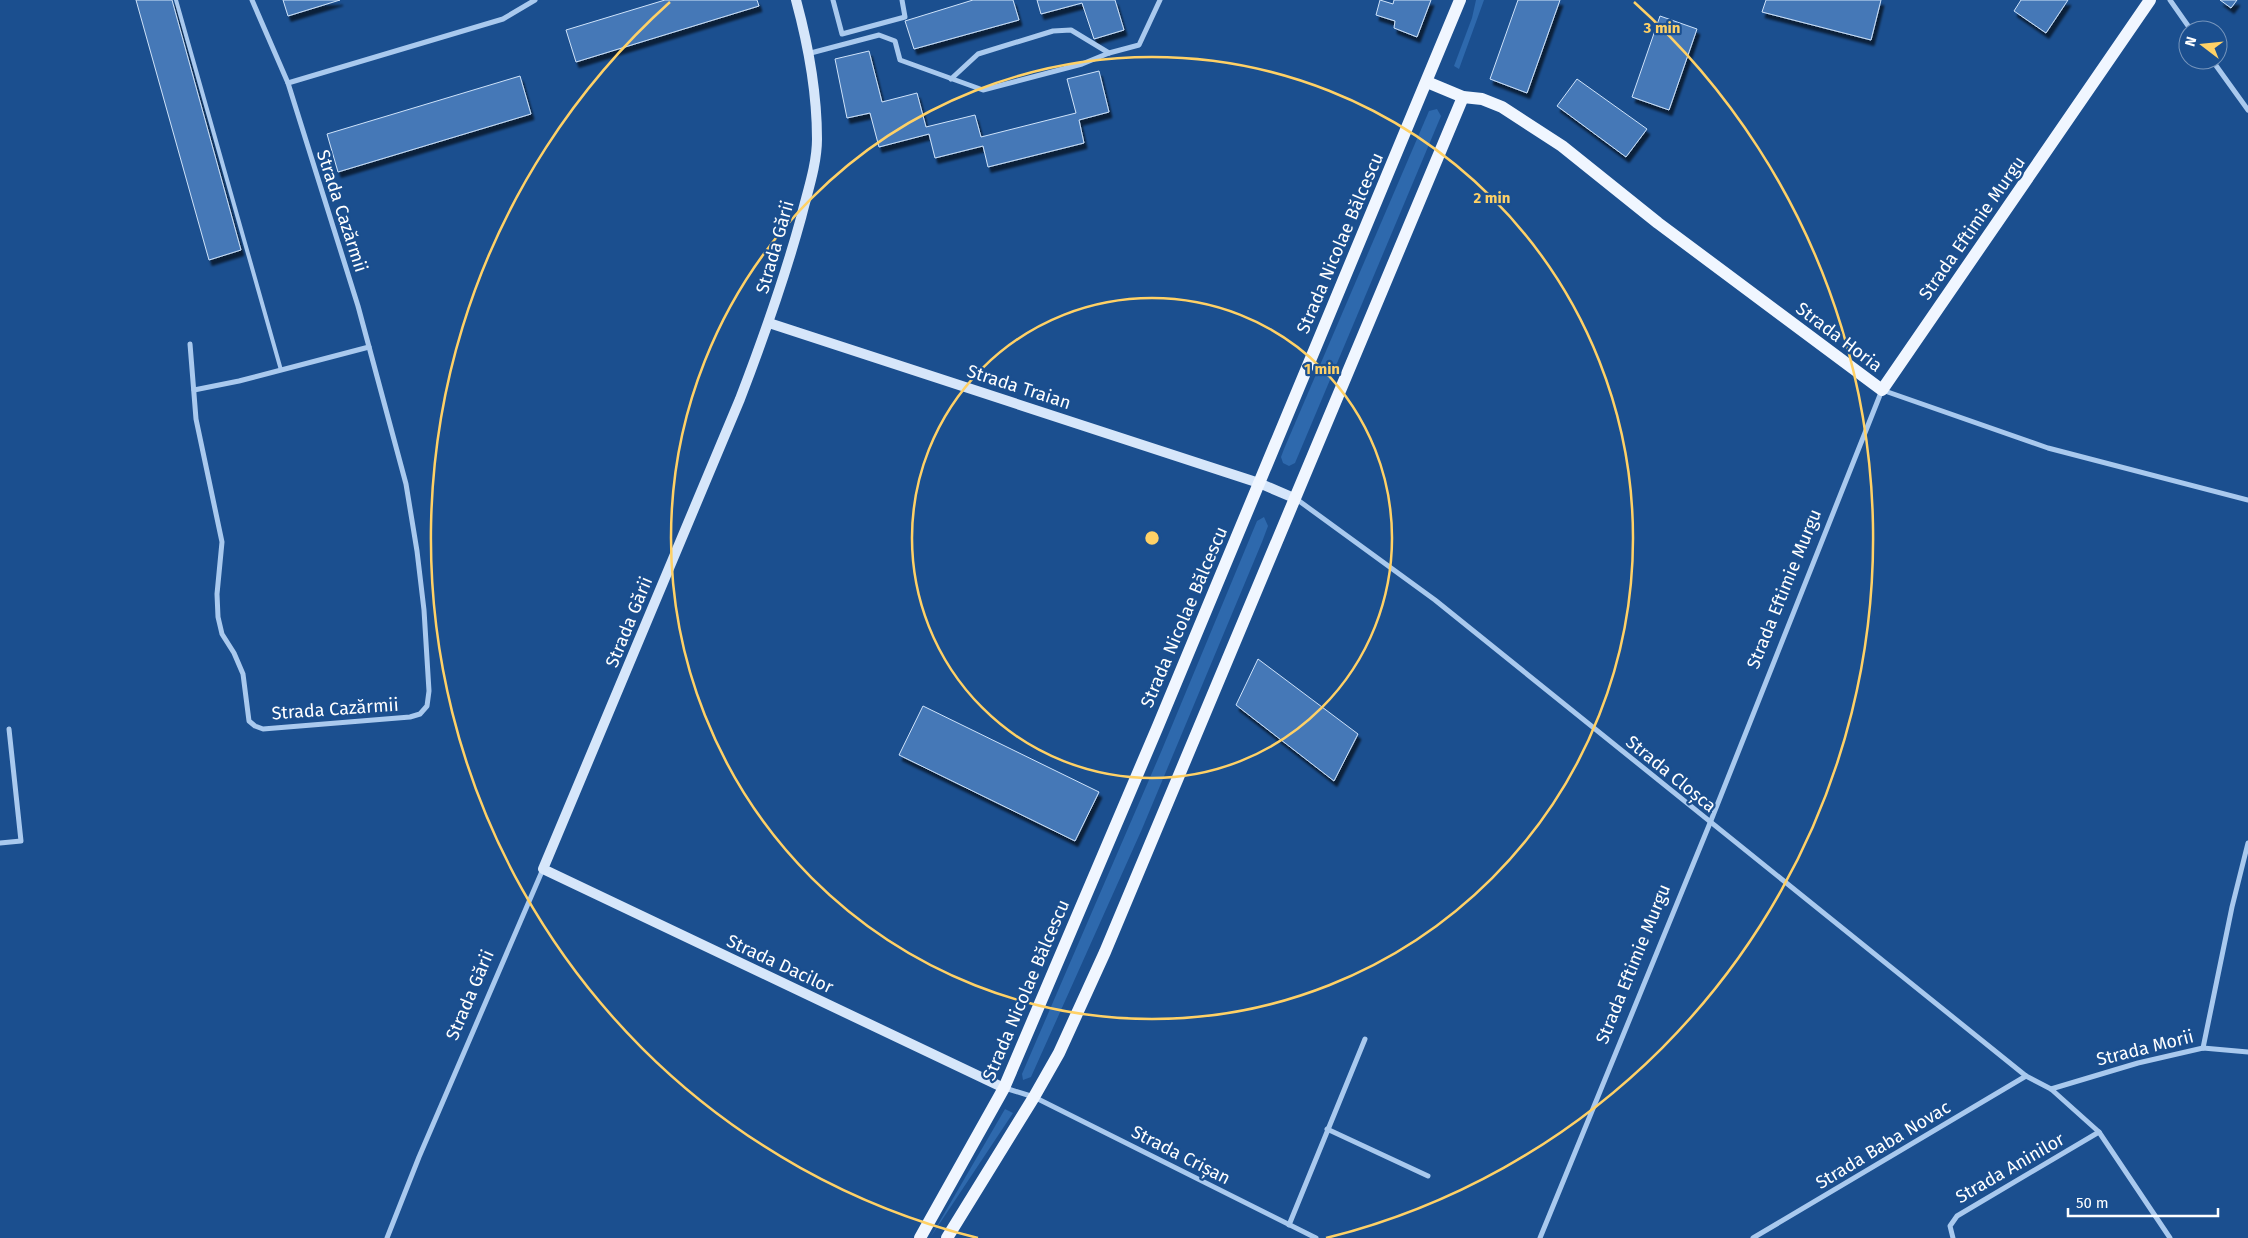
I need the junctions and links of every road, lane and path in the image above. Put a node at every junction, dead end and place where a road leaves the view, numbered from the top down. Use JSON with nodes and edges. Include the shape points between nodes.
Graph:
{"nodes":[{"id":1,"x":176,"y":0,"type":"edge"},
{"id":2,"x":252,"y":0,"type":"edge"},
{"id":3,"x":535,"y":0,"type":"edge"},
{"id":4,"x":796,"y":0,"type":"edge"},
{"id":5,"x":833,"y":0,"type":"edge"},
{"id":6,"x":902,"y":0,"type":"edge"},
{"id":7,"x":1160,"y":0,"type":"edge"},
{"id":8,"x":1460,"y":0,"type":"edge"},
{"id":9,"x":2150,"y":0,"type":"edge"},
{"id":10,"x":2170,"y":0,"type":"edge"},
{"id":11,"x":2184,"y":20,"type":"edge"},
{"id":12,"x":1109,"y":53,"type":"junction"},
{"id":13,"x":807,"y":54,"type":"junction"},
{"id":14,"x":2219,"y":70,"type":"edge"},
{"id":15,"x":951,"y":78,"type":"junction"},
{"id":16,"x":1427,"y":82,"type":"junction"},
{"id":17,"x":288,"y":84,"type":"junction"},
{"id":18,"x":1463,"y":97,"type":"junction"},
{"id":19,"x":2248,"y":110,"type":"edge"},
{"id":20,"x":769,"y":323,"type":"junction"},
{"id":21,"x":190,"y":344,"type":"dead end"},
{"id":22,"x":369,"y":348,"type":"junction"},
{"id":23,"x":281,"y":370,"type":"junction"},
{"id":24,"x":194,"y":390,"type":"junction"},
{"id":25,"x":1882,"y":390,"type":"junction"},
{"id":26,"x":1259,"y":483,"type":"junction"},
{"id":27,"x":1294,"y":498,"type":"junction"},
{"id":28,"x":2248,"y":500,"type":"edge"},
{"id":29,"x":9,"y":729,"type":"dead end"},
{"id":30,"x":1710,"y":823,"type":"junction"},
{"id":31,"x":2248,"y":842,"type":"edge"},
{"id":32,"x":0,"y":843,"type":"edge"},
{"id":33,"x":543,"y":869,"type":"junction"},
{"id":34,"x":1365,"y":1039,"type":"dead end"},
{"id":35,"x":2203,"y":1048,"type":"junction"},
{"id":36,"x":2248,"y":1052,"type":"edge"},
{"id":37,"x":2026,"y":1076,"type":"junction"},
{"id":38,"x":1004,"y":1088,"type":"junction"},
{"id":39,"x":2051,"y":1088,"type":"junction"},
{"id":40,"x":1034,"y":1097,"type":"junction"},
{"id":41,"x":1327,"y":1129,"type":"junction"},
{"id":42,"x":2099,"y":1132,"type":"junction"},
{"id":43,"x":1428,"y":1176,"type":"dead end"},
{"id":44,"x":1289,"y":1225,"type":"junction"},
{"id":45,"x":388,"y":1238,"type":"edge"},
{"id":46,"x":920,"y":1238,"type":"edge"},
{"id":47,"x":946,"y":1238,"type":"edge"},
{"id":48,"x":1316,"y":1238,"type":"edge"},
{"id":49,"x":1540,"y":1238,"type":"edge"},
{"id":50,"x":1753,"y":1238,"type":"edge"},
{"id":51,"x":1953,"y":1238,"type":"edge"},
{"id":52,"x":2170,"y":1238,"type":"edge"}],
"edges":[{"from":1,"to":23,"type":"lane"},
{"from":2,"to":17,"type":"street","name":"Strada Cazărmii"},
{"from":3,"to":17,"type":"street","via":[[503,19]]},
{"from":4,"to":13,"type":"street","name":"Strada Gării"},
{"from":5,"to":6,"type":"street","via":[[842,34],[905,17]]},
{"from":7,"to":12,"type":"street","via":[[1139,45]]},
{"from":8,"to":16,"type":"main road","name":"Strada Nicolae Bălcescu"},
{"from":9,"to":25,"type":"main road","name":"Strada Eftimie Murgu"},
{"from":10,"to":11,"type":"street"},
{"from":12,"to":15,"type":"street","via":[[1082,64],[983,90]]},
{"from":12,"to":15,"type":"street","via":[[1071,30],[1053,31],[978,54]]},
{"from":13,"to":15,"type":"street","via":[[879,35],[895,42],[900,60]]},
{"from":13,"to":20,"type":"street","name":"Strada Gării","via":[[817,141],[809,188]]},
{"from":14,"to":19,"type":"street"},
{"from":16,"to":18,"type":"main road","name":"Strada Horia"},
{"from":16,"to":26,"type":"main road","name":"Strada Nicolae Bălcescu"},
{"from":17,"to":22,"type":"street","name":"Strada Cazărmii"},
{"from":18,"to":25,"type":"main road","name":"Strada Horia","via":[[1482,98],[1502,107],[1562,146],[1658,223]]},
{"from":18,"to":27,"type":"main road"},
{"from":20,"to":26,"type":"street","name":"Strada Traian"},
{"from":20,"to":33,"type":"street","name":"Strada Gării"},
{"from":21,"to":24,"type":"street","name":"Strada Cazărmii"},
{"from":22,"to":23,"type":"street"},
{"from":22,"to":24,"type":"street","name":"Strada Cazărmii","via":[[406,484],[424,610],[429,691],[426,706],[420,714],[410,717],[263,728],[249,721],[243,674],[222,634],[218,616],[216,594],[222,542],[196,419]]},
{"from":23,"to":24,"type":"street"},
{"from":25,"to":28,"type":"street","name":"Strada Horia","via":[[2048,448]]},
{"from":25,"to":30,"type":"street","name":"Strada Eftimie Murgu"},
{"from":26,"to":27,"type":"street","name":"Strada Traian"},
{"from":26,"to":38,"type":"main road","name":"Strada Nicolae Bălcescu"},
{"from":27,"to":30,"type":"street","name":"Strada Cloșca","via":[[1435,600]]},
{"from":27,"to":40,"type":"main road","via":[[1105,952],[1059,1053]]},
{"from":29,"to":32,"type":"street","via":[[21,841]]},
{"from":30,"to":37,"type":"street","name":"Strada Cloșca"},
{"from":30,"to":49,"type":"street","name":"Strada Eftimie Murgu"},
{"from":31,"to":35,"type":"street"},
{"from":33,"to":38,"type":"street","name":"Strada Dacilor"},
{"from":33,"to":45,"type":"street","name":"Strada Gării","via":[[419,1157]]},
{"from":34,"to":41,"type":"street"},
{"from":35,"to":36,"type":"street","name":"Strada Morii"},
{"from":35,"to":39,"type":"street","name":"Strada Morii"},
{"from":37,"to":39,"type":"street"},
{"from":37,"to":50,"type":"street","name":"Strada Baba Novac"},
{"from":38,"to":40,"type":"street","name":"Strada Crișan"},
{"from":38,"to":46,"type":"main road","name":"Strada Nicolae Bălcescu"},
{"from":39,"to":42,"type":"street"},
{"from":40,"to":44,"type":"street","name":"Strada Crișan"},
{"from":40,"to":47,"type":"main road"},
{"from":41,"to":43,"type":"street"},
{"from":41,"to":44,"type":"street"},
{"from":42,"to":51,"type":"street","name":"Strada Aninilor","via":[[1957,1216],[1950,1226]]},
{"from":42,"to":52,"type":"street"},
{"from":44,"to":48,"type":"street","name":"Strada Crișan"}]}
